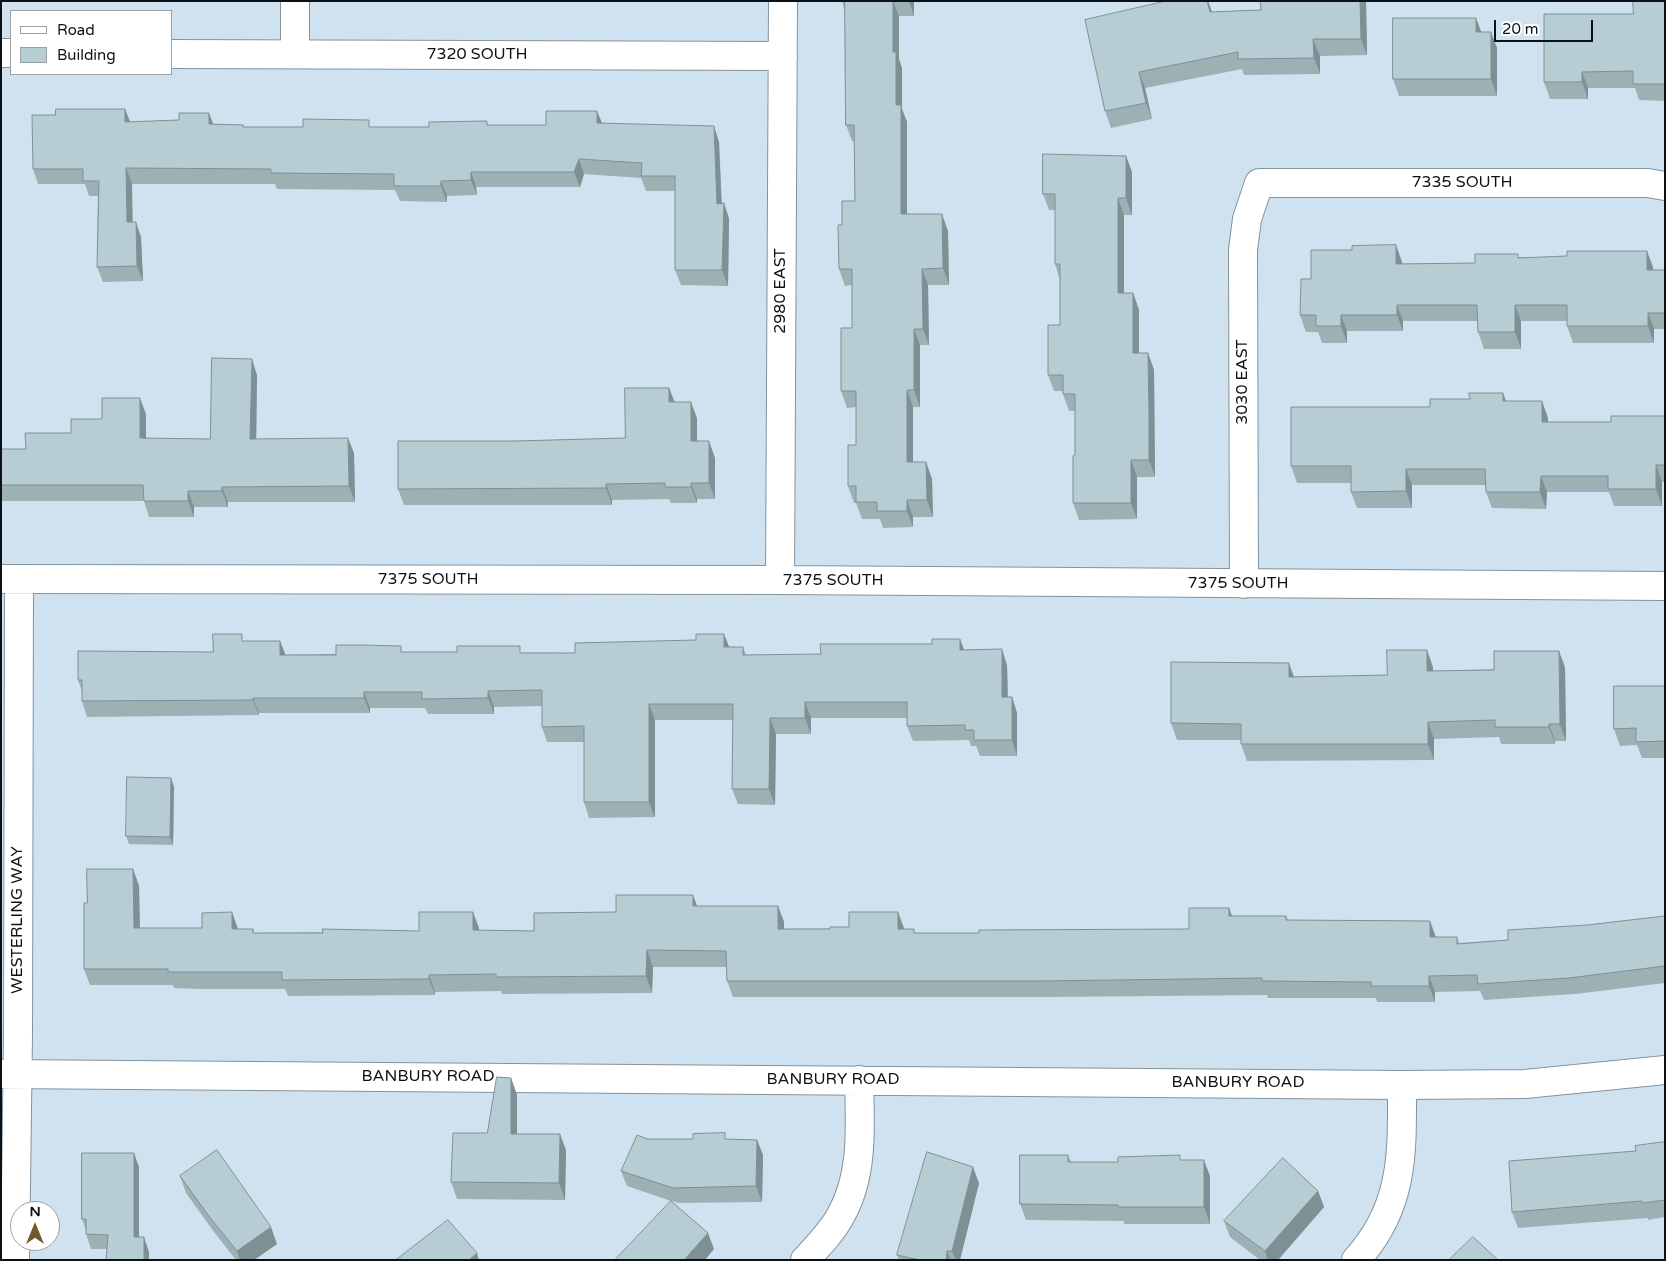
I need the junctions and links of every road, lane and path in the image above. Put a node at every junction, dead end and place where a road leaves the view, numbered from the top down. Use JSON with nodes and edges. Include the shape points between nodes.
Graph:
{"nodes":[{"id":1,"x":295,"y":1,"type":"edge"},
{"id":2,"x":783,"y":1,"type":"edge"},
{"id":3,"x":172,"y":54,"type":"edge"},
{"id":4,"x":295,"y":54,"type":"junction"},
{"id":5,"x":783,"y":56,"type":"junction"},
{"id":6,"x":1260,"y":183,"type":"joint"},
{"id":7,"x":1665,"y":186,"type":"edge"},
{"id":8,"x":10,"y":579,"type":"edge"},
{"id":9,"x":780,"y":580,"type":"junction"},
{"id":10,"x":1244,"y":584,"type":"junction"},
{"id":11,"x":1665,"y":586,"type":"edge"},
{"id":12,"x":1665,"y":1070,"type":"edge"},
{"id":13,"x":9,"y":1074,"type":"edge"},
{"id":14,"x":859,"y":1080,"type":"junction"},
{"id":15,"x":1402,"y":1085,"type":"junction"},
{"id":16,"x":15,"y":1260,"type":"edge"},
{"id":17,"x":805,"y":1260,"type":"edge"},
{"id":18,"x":1356,"y":1260,"type":"edge"}],
"edges":[{"from":1,"to":4,"type":"street"},
{"from":2,"to":5,"type":"street","name":"2980 EAST"},
{"from":3,"to":4,"type":"street","name":"7320 SOUTH"},
{"from":4,"to":5,"type":"street","name":"7320 SOUTH"},
{"from":5,"to":9,"type":"street","name":"2980 EAST"},
{"from":6,"to":7,"type":"street","name":"7335 SOUTH","via":[[1648,183]]},
{"from":6,"to":10,"type":"street","name":"3030 EAST","via":[[1247,219],[1243,250]]},
{"from":8,"to":9,"type":"street","name":"7375 SOUTH"},
{"from":8,"to":13,"type":"street","name":"WESTERLING WAY"},
{"from":9,"to":10,"type":"street","name":"7375 SOUTH"},
{"from":10,"to":11,"type":"street","name":"7375 SOUTH"},
{"from":12,"to":15,"type":"street","name":"BANBURY ROAD","via":[[1525,1084]]},
{"from":13,"to":14,"type":"street","name":"BANBURY ROAD"},
{"from":13,"to":16,"type":"street","name":"WESTERLING WAY"},
{"from":14,"to":15,"type":"street","name":"BANBURY ROAD"},
{"from":14,"to":17,"type":"street","via":[[859,1159],[852,1189],[841,1216]]},
{"from":15,"to":18,"type":"street","via":[[1400,1170],[1389,1210]]}]}
